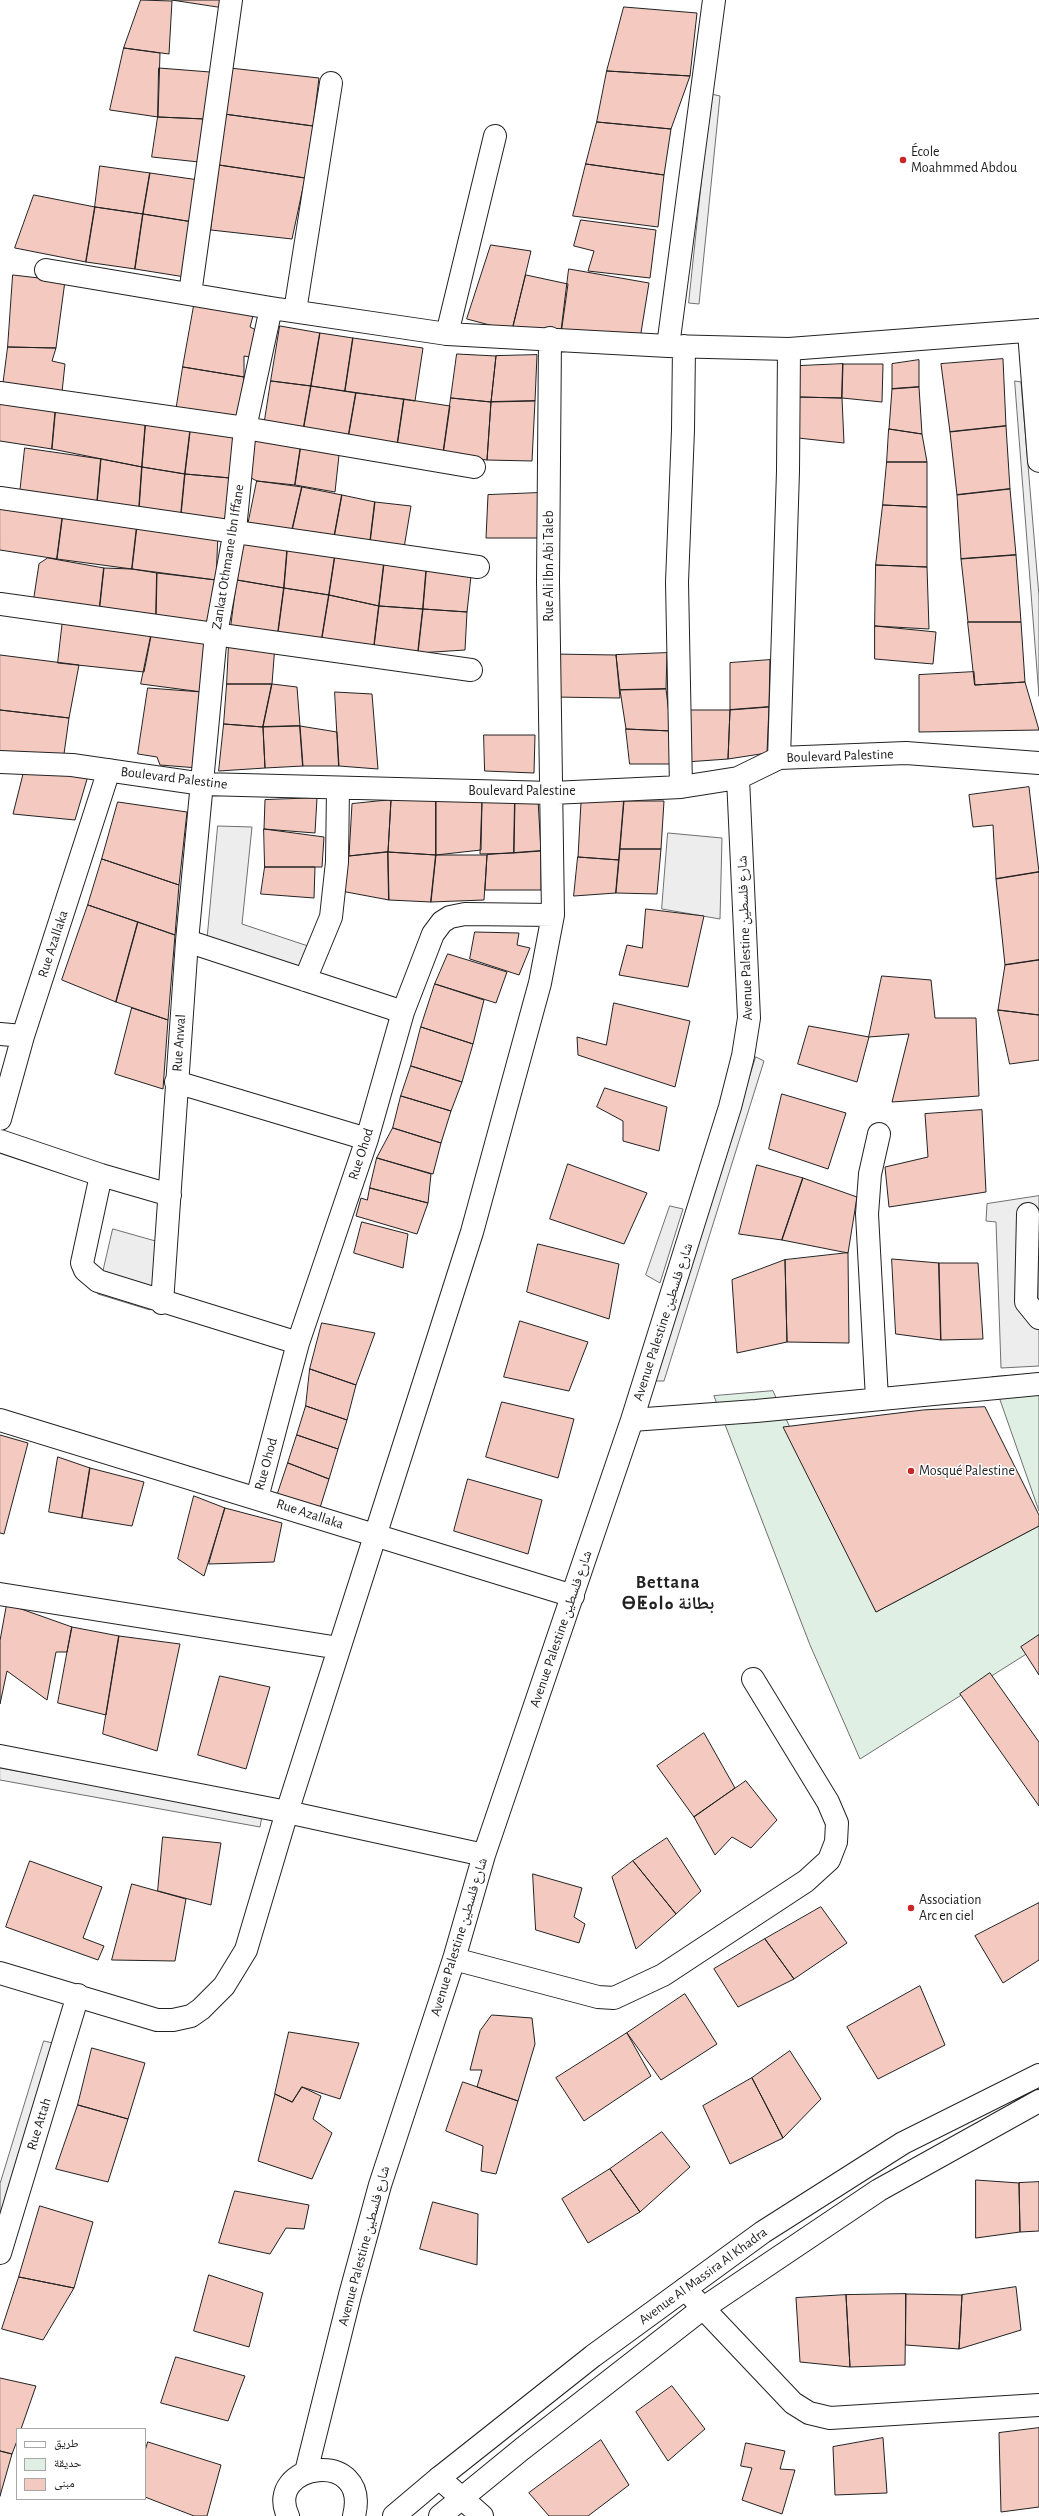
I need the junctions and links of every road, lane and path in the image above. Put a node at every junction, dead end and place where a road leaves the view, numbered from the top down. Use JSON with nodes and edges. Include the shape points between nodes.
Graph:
{"nodes":[{"id":1,"x":231,"y":0,"type":"edge"},
{"id":2,"x":714,"y":0,"type":"edge"},
{"id":3,"x":332,"y":83,"type":"dead end"},
{"id":4,"x":495,"y":136,"type":"dead end"},
{"id":5,"x":46,"y":270,"type":"dead end"},
{"id":6,"x":190,"y":294,"type":"junction"},
{"id":7,"x":271,"y":308,"type":"junction"},
{"id":8,"x":295,"y":311,"type":"junction"},
{"id":9,"x":1034,"y":331,"type":"edge"},
{"id":10,"x":447,"y":334,"type":"junction"},
{"id":11,"x":550,"y":338,"type":"junction"},
{"id":12,"x":676,"y":346,"type":"junction"},
{"id":13,"x":789,"y":348,"type":"junction"},
{"id":14,"x":0,"y":393,"type":"edge"},
{"id":15,"x":245,"y":428,"type":"junction"},
{"id":16,"x":1039,"y":461,"type":"edge"},
{"id":17,"x":474,"y":467,"type":"dead end"},
{"id":18,"x":0,"y":498,"type":"edge"},
{"id":19,"x":235,"y":530,"type":"junction"},
{"id":20,"x":478,"y":567,"type":"dead end"},
{"id":21,"x":0,"y":604,"type":"edge"},
{"id":22,"x":216,"y":634,"type":"junction"},
{"id":23,"x":471,"y":670,"type":"dead end"},
{"id":24,"x":779,"y":758,"type":"junction"},
{"id":25,"x":0,"y":762,"type":"edge"},
{"id":26,"x":1039,"y":763,"type":"edge"},
{"id":27,"x":109,"y":770,"type":"junction"},
{"id":28,"x":738,"y":778,"type":"junction"},
{"id":29,"x":203,"y":784,"type":"junction"},
{"id":30,"x":681,"y":787,"type":"junction"},
{"id":31,"x":338,"y":788,"type":"junction"},
{"id":32,"x":552,"y":793,"type":"junction"},
{"id":33,"x":552,"y":915,"type":"junction"},
{"id":34,"x":187,"y":941,"type":"junction"},
{"id":35,"x":305,"y":980,"type":"junction"},
{"id":36,"x":403,"y":1012,"type":"junction"},
{"id":37,"x":0,"y":1034,"type":"edge"},
{"id":38,"x":24,"y":1036,"type":"junction"},
{"id":39,"x":176,"y":1082,"type":"junction"},
{"id":40,"x":0,"y":1119,"type":"edge"},
{"id":41,"x":879,"y":1134,"type":"dead end"},
{"id":42,"x":367,"y":1138,"type":"junction"},
{"id":43,"x":0,"y":1141,"type":"edge"},
{"id":44,"x":102,"y":1175,"type":"junction"},
{"id":45,"x":170,"y":1195,"type":"junction"},
{"id":46,"x":1028,"y":1214,"type":"dead end"},
{"id":47,"x":162,"y":1303,"type":"junction"},
{"id":48,"x":1039,"y":1318,"type":"edge"},
{"id":49,"x":298,"y":1343,"type":"junction"},
{"id":50,"x":1039,"y":1384,"type":"edge"},
{"id":51,"x":877,"y":1399,"type":"junction"},
{"id":52,"x":0,"y":1420,"type":"edge"},
{"id":53,"x":632,"y":1420,"type":"junction"},
{"id":54,"x":257,"y":1498,"type":"junction"},
{"id":55,"x":376,"y":1536,"type":"junction"},
{"id":56,"x":0,"y":1594,"type":"edge"},
{"id":57,"x":573,"y":1596,"type":"junction"},
{"id":58,"x":339,"y":1648,"type":"junction"},
{"id":59,"x":753,"y":1679,"type":"dead end"},
{"id":60,"x":0,"y":1756,"type":"edge"},
{"id":61,"x":286,"y":1812,"type":"junction"},
{"id":62,"x":484,"y":1855,"type":"junction"},
{"id":63,"x":454,"y":1959,"type":"junction"},
{"id":64,"x":0,"y":1972,"type":"edge"},
{"id":65,"x":78,"y":1995,"type":"junction"},
{"id":66,"x":1039,"y":2075,"type":"edge"},
{"id":67,"x":1039,"y":2101,"type":"edge"},
{"id":68,"x":0,"y":2253,"type":"edge"},
{"id":69,"x":685,"y":2289,"type":"junction"},
{"id":70,"x":702,"y":2309,"type":"junction"},
{"id":71,"x":1039,"y":2405,"type":"edge"},
{"id":72,"x":306,"y":2472,"type":"junction"},
{"id":73,"x":439,"y":2478,"type":"junction"},
{"id":74,"x":462,"y":2498,"type":"junction"},
{"id":75,"x":286,"y":2515,"type":"edge"},
{"id":76,"x":354,"y":2516,"type":"edge"},
{"id":77,"x":394,"y":2516,"type":"edge"},
{"id":78,"x":440,"y":2516,"type":"edge"},
{"id":79,"x":482,"y":2516,"type":"edge"}],
"edges":[{"from":1,"to":6,"type":"street"},
{"from":2,"to":12,"type":"street"},
{"from":3,"to":8,"type":"street"},
{"from":4,"to":10,"type":"street"},
{"from":5,"to":6,"type":"street"},
{"from":6,"to":7,"type":"street"},
{"from":7,"to":8,"type":"street"},
{"from":7,"to":15,"type":"street","name":"Zankat Othmane Ibn Iffane"},
{"from":8,"to":10,"type":"street"},
{"from":9,"to":13,"type":"street"},
{"from":9,"to":16,"type":"street"},
{"from":10,"to":11,"type":"street"},
{"from":11,"to":12,"type":"street"},
{"from":11,"to":32,"type":"street","name":"Rue Ali Ibn Abi Taleb","via":[[548,581]]},
{"from":12,"to":13,"type":"street"},
{"from":12,"to":30,"type":"street","via":[[684,430],[677,582]]},
{"from":13,"to":24,"type":"street"},
{"from":14,"to":15,"type":"street"},
{"from":15,"to":17,"type":"street"},
{"from":15,"to":19,"type":"street","name":"Zankat Othmane Ibn Iffane"},
{"from":18,"to":19,"type":"street"},
{"from":19,"to":20,"type":"street"},
{"from":19,"to":22,"type":"street","name":"Zankat Othmane Ibn Iffane"},
{"from":21,"to":22,"type":"street"},
{"from":22,"to":23,"type":"street"},
{"from":22,"to":29,"type":"street","name":"Zankat Othmane Ibn Iffane"},
{"from":24,"to":26,"type":"street","name":"Boulevard Palestine","via":[[906,753]]},
{"from":24,"to":28,"type":"street","name":"Boulevard Palestine"},
{"from":25,"to":27,"type":"street","name":"Boulevard Palestine","via":[[72,765]]},
{"from":27,"to":29,"type":"street","name":"Boulevard Palestine"},
{"from":27,"to":38,"type":"street","name":"Rue Azallaka"},
{"from":28,"to":30,"type":"street","name":"Boulevard Palestine"},
{"from":28,"to":53,"type":"street","name":"Avenue Palestine شارع فلسطين","via":[[749,985],[749,1018],[743,1056],[730,1107]]},
{"from":29,"to":31,"type":"street","name":"Boulevard Palestine"},
{"from":29,"to":34,"type":"street","name":"Rue Anwal"},
{"from":30,"to":32,"type":"street","name":"Boulevard Palestine"},
{"from":31,"to":32,"type":"street","name":"Boulevard Palestine"},
{"from":31,"to":35,"type":"street","via":[[336,862],[331,917]]},
{"from":32,"to":33,"type":"street","name":"Rue Ali Ibn Abi Taleb"},
{"from":33,"to":36,"type":"street","name":"Rue Ohod","via":[[465,914],[450,917],[442,922],[433,934]]},
{"from":33,"to":55,"type":"street","name":"Rue Ali Ibn Abi Taleb","via":[[540,983],[509,1102],[472,1232]]},
{"from":34,"to":35,"type":"street"},
{"from":34,"to":39,"type":"street","name":"Rue Anwal"},
{"from":35,"to":36,"type":"street"},
{"from":36,"to":42,"type":"street","name":"Rue Ohod"},
{"from":37,"to":38,"type":"street"},
{"from":38,"to":40,"type":"street","name":"Rue Azallaka"},
{"from":39,"to":42,"type":"street"},
{"from":39,"to":45,"type":"street","name":"Rue Anwal"},
{"from":41,"to":51,"type":"street","via":[[870,1174],[867,1214]]},
{"from":42,"to":49,"type":"street","name":"Rue Ohod"},
{"from":43,"to":44,"type":"street"},
{"from":44,"to":45,"type":"street"},
{"from":44,"to":47,"type":"street","via":[[82,1263],[84,1270],[98,1281]]},
{"from":45,"to":47,"type":"street","name":"Rue Anwal"},
{"from":46,"to":48,"type":"street","via":[[1026,1302]]},
{"from":47,"to":49,"type":"street"},
{"from":49,"to":54,"type":"street","name":"Rue Ohod"},
{"from":50,"to":51,"type":"street"},
{"from":51,"to":53,"type":"street"},
{"from":52,"to":54,"type":"street","name":"Rue Azallaka"},
{"from":53,"to":57,"type":"street","name":"Avenue Palestine شارع فلسطين"},
{"from":54,"to":55,"type":"street","name":"Rue Azallaka"},
{"from":55,"to":57,"type":"street","name":"Rue Azallaka"},
{"from":55,"to":58,"type":"street","name":"Rue Ali Ibn Abi Taleb"},
{"from":56,"to":58,"type":"street"},
{"from":57,"to":62,"type":"street","name":"Avenue Palestine شارع فلسطين"},
{"from":58,"to":61,"type":"street","name":"Rue Ali Ibn Abi Taleb"},
{"from":59,"to":63,"type":"street","via":[[828,1802],[837,1824],[836,1842],[829,1860],[806,1881],[663,1975],[614,1998],[598,1997]]},
{"from":60,"to":61,"type":"street"},
{"from":61,"to":62,"type":"street"},
{"from":61,"to":65,"type":"street","name":"Rue Ali Ibn Abi Taleb","via":[[246,1950],[224,1986],[191,2016],[157,2020]]},
{"from":62,"to":63,"type":"street","name":"Avenue Palestine شارع فلسطين"},
{"from":63,"to":72,"type":"street","name":"Avenue Palestine شارع فلسطين","via":[[380,2185]]},
{"from":64,"to":65,"type":"street"},
{"from":65,"to":68,"type":"street","name":"Rue Attah"},
{"from":66,"to":69,"type":"street","name":"Avenue Al Massira Al Khadra","via":[[903,2143],[763,2232]]},
{"from":67,"to":70,"type":"street","name":"Avenue Al Massira Al Khadra","via":[[879,2190]]},
{"from":69,"to":70,"type":"street"},
{"from":69,"to":73,"type":"street","name":"Avenue Al Massira Al Khadra","via":[[593,2356]]},
{"from":70,"to":71,"type":"street","via":[[793,2403],[809,2413],[830,2418]]},
{"from":70,"to":74,"type":"street","name":"Avenue Al Massira Al Khadra"},
{"from":72,"to":75,"type":"street","via":[[289,2488]]},
{"from":72,"to":76,"type":"street","via":[[324,2468],[340,2474],[352,2487],[357,2504]]},
{"from":73,"to":74,"type":"street"},
{"from":73,"to":77,"type":"street","name":"Avenue Al Massira Al Khadra"},
{"from":74,"to":78,"type":"street","name":"Avenue Al Massira Al Khadra"},
{"from":74,"to":79,"type":"street"}]}
